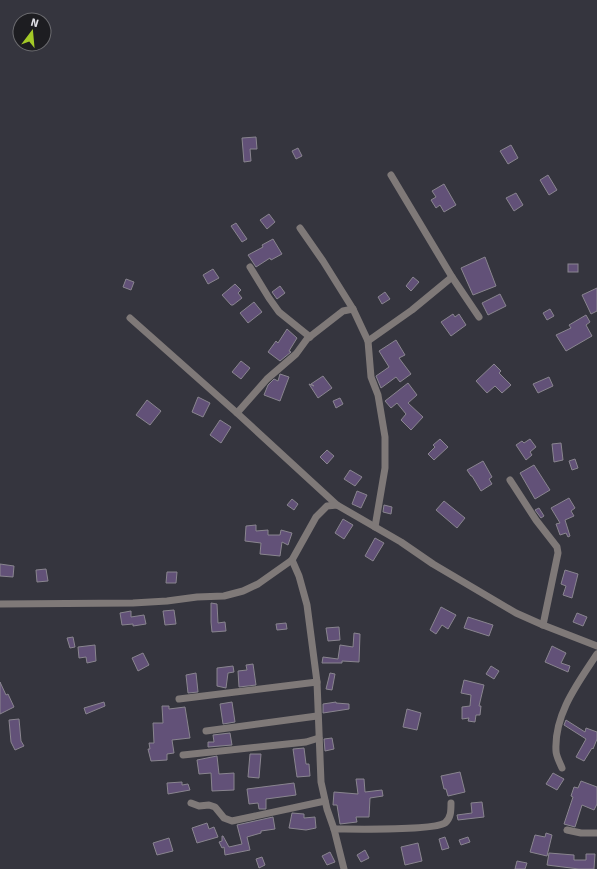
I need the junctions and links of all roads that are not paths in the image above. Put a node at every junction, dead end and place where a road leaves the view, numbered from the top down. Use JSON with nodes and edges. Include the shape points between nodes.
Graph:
{"nodes":[{"id":1,"x":391,"y":175,"type":"dead end"},
{"id":2,"x":300,"y":228,"type":"dead end"},
{"id":3,"x":250,"y":267,"type":"dead end"},
{"id":4,"x":452,"y":277,"type":"junction"},
{"id":5,"x":353,"y":309,"type":"junction"},
{"id":6,"x":479,"y":317,"type":"dead end"},
{"id":7,"x":130,"y":318,"type":"dead end"},
{"id":8,"x":310,"y":336,"type":"junction"},
{"id":9,"x":368,"y":341,"type":"junction"},
{"id":10,"x":237,"y":413,"type":"junction"},
{"id":11,"x":510,"y":480,"type":"dead end"},
{"id":12,"x":337,"y":505,"type":"junction"},
{"id":13,"x":375,"y":527,"type":"junction"},
{"id":14,"x":292,"y":560,"type":"junction"},
{"id":15,"x":0,"y":604,"type":"edge"},
{"id":16,"x":543,"y":625,"type":"junction"},
{"id":17,"x":597,"y":646,"type":"edge"},
{"id":18,"x":597,"y":654,"type":"edge"},
{"id":19,"x":317,"y":682,"type":"junction"},
{"id":20,"x":179,"y":700,"type":"dead end"},
{"id":21,"x":317,"y":716,"type":"junction"},
{"id":22,"x":206,"y":731,"type":"dead end"},
{"id":23,"x":318,"y":738,"type":"junction"},
{"id":24,"x":183,"y":755,"type":"dead end"},
{"id":25,"x":562,"y":768,"type":"dead end"},
{"id":26,"x":325,"y":801,"type":"junction"},
{"id":27,"x":191,"y":803,"type":"dead end"},
{"id":28,"x":451,"y":803,"type":"dead end"},
{"id":29,"x":334,"y":829,"type":"junction"},
{"id":30,"x":567,"y":830,"type":"dead end"},
{"id":31,"x":597,"y":834,"type":"edge"},
{"id":32,"x":344,"y":869,"type":"edge"}],
"edges":[{"from":1,"to":4,"type":"street"},
{"from":2,"to":5,"type":"street"},
{"from":3,"to":8,"type":"street","via":[[279,312]]},
{"from":4,"to":6,"type":"street"},
{"from":4,"to":9,"type":"street","via":[[418,306]]},
{"from":5,"to":8,"type":"street","via":[[343,311]]},
{"from":5,"to":9,"type":"street"},
{"from":7,"to":10,"type":"street"},
{"from":8,"to":10,"type":"street","via":[[296,354],[267,379]]},
{"from":9,"to":13,"type":"street","via":[[371,377],[378,395],[385,437],[386,468]]},
{"from":10,"to":12,"type":"street"},
{"from":11,"to":16,"type":"street","via":[[557,547],[558,553]]},
{"from":12,"to":13,"type":"street"},
{"from":12,"to":14,"type":"street","via":[[327,506],[316,517]]},
{"from":13,"to":16,"type":"street","via":[[516,613]]},
{"from":14,"to":15,"type":"street","via":[[243,592],[224,596],[133,603]]},
{"from":14,"to":19,"type":"street","via":[[307,605]]},
{"from":16,"to":17,"type":"street"},
{"from":18,"to":25,"type":"street","via":[[564,706],[556,752]]},
{"from":19,"to":20,"type":"street"},
{"from":19,"to":21,"type":"street"},
{"from":21,"to":22,"type":"street"},
{"from":21,"to":23,"type":"street"},
{"from":23,"to":24,"type":"street","via":[[306,742]]},
{"from":23,"to":26,"type":"street"},
{"from":26,"to":27,"type":"street","via":[[232,821],[224,818],[215,807]]},
{"from":26,"to":29,"type":"street"},
{"from":28,"to":29,"type":"street","via":[[451,815],[444,824],[437,826]]},
{"from":29,"to":32,"type":"street"},
{"from":30,"to":31,"type":"street"}]}
